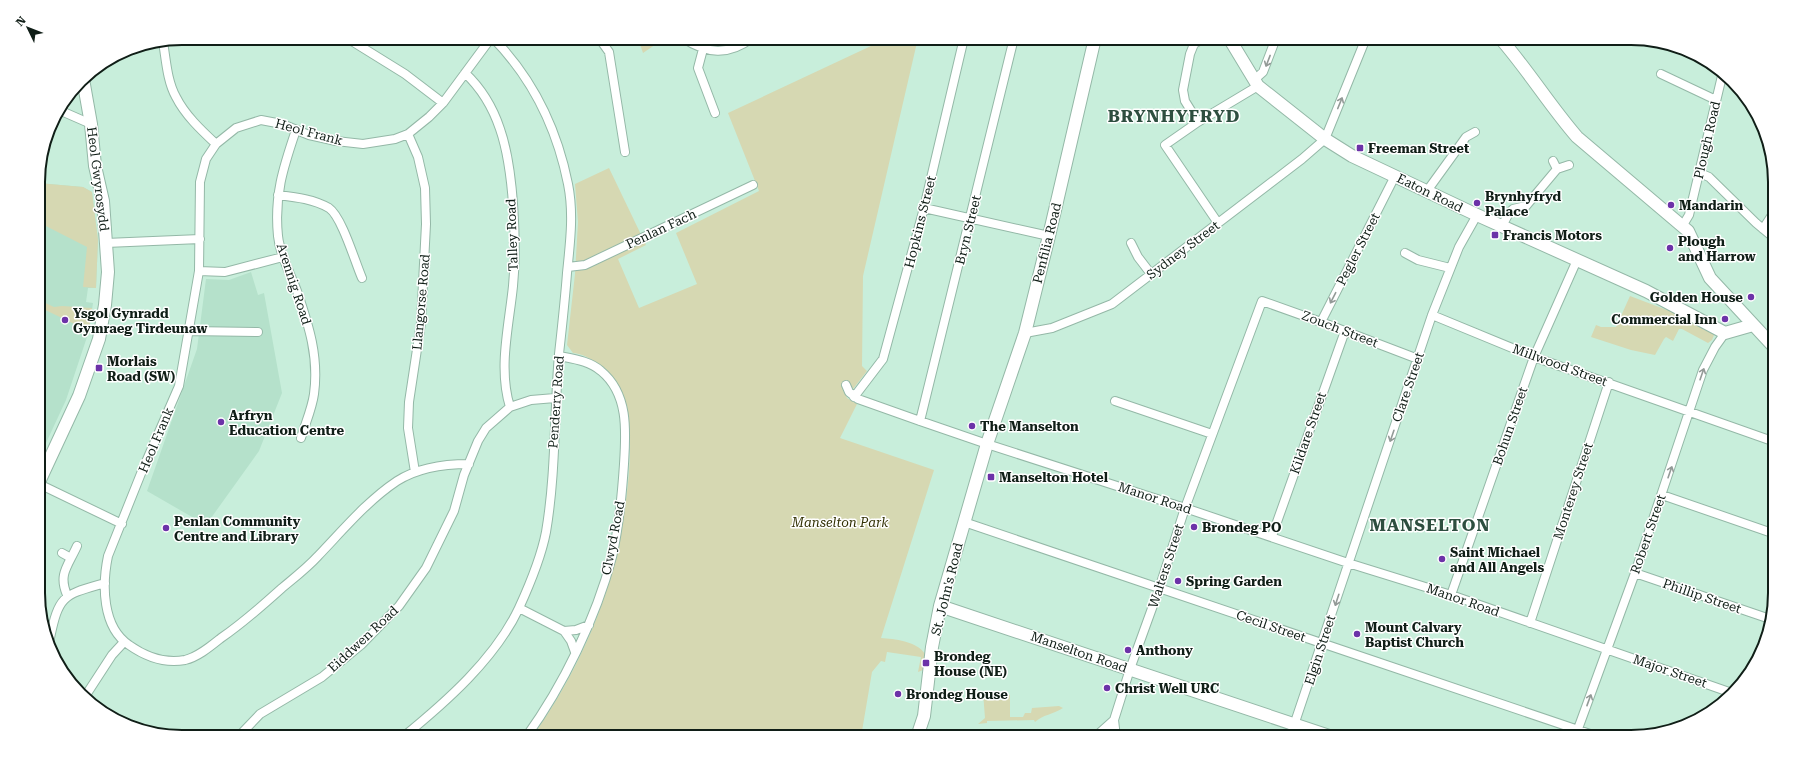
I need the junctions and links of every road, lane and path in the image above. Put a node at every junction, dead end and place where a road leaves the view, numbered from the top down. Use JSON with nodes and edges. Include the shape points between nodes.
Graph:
{"nodes":[{"id":1,"x":358,"y":45,"type":"edge"},
{"id":2,"x":487,"y":45,"type":"edge"},
{"id":3,"x":500,"y":45,"type":"edge"},
{"id":4,"x":604,"y":45,"type":"edge"},
{"id":5,"x":696,"y":45,"type":"edge"},
{"id":6,"x":740,"y":45,"type":"edge"},
{"id":7,"x":962,"y":45,"type":"edge"},
{"id":8,"x":1012,"y":45,"type":"edge"},
{"id":9,"x":1093,"y":45,"type":"edge"},
{"id":10,"x":1194,"y":45,"type":"edge"},
{"id":11,"x":1233,"y":45,"type":"edge"},
{"id":12,"x":1273,"y":45,"type":"edge"},
{"id":13,"x":1363,"y":45,"type":"edge"},
{"id":14,"x":1506,"y":45,"type":"edge"},
{"id":15,"x":164,"y":46,"type":"edge"},
{"id":16,"x":703,"y":49,"type":"junction"},
{"id":17,"x":465,"y":73,"type":"junction"},
{"id":18,"x":1661,"y":74,"type":"dead end"},
{"id":19,"x":1721,"y":79,"type":"edge"},
{"id":20,"x":1256,"y":83,"type":"junction"},
{"id":21,"x":84,"y":87,"type":"edge"},
{"id":22,"x":1716,"y":100,"type":"junction"},
{"id":23,"x":443,"y":103,"type":"junction"},
{"id":24,"x":64,"y":112,"type":"edge"},
{"id":25,"x":715,"y":113,"type":"dead end"},
{"id":26,"x":1198,"y":122,"type":"junction"},
{"id":27,"x":91,"y":124,"type":"junction"},
{"id":28,"x":296,"y":130,"type":"junction"},
{"id":29,"x":1475,"y":132,"type":"dead end"},
{"id":30,"x":408,"y":134,"type":"junction"},
{"id":31,"x":1325,"y":139,"type":"junction"},
{"id":32,"x":216,"y":144,"type":"junction"},
{"id":33,"x":625,"y":152,"type":"dead end"},
{"id":34,"x":1553,"y":161,"type":"dead end"},
{"id":35,"x":1569,"y":166,"type":"dead end"},
{"id":36,"x":1557,"y":170,"type":"junction"},
{"id":37,"x":1700,"y":173,"type":"junction"},
{"id":38,"x":1395,"y":176,"type":"junction"},
{"id":39,"x":753,"y":185,"type":"dead end"},
{"id":40,"x":1427,"y":191,"type":"junction"},
{"id":41,"x":278,"y":195,"type":"junction"},
{"id":42,"x":924,"y":208,"type":"junction"},
{"id":43,"x":1477,"y":215,"type":"junction"},
{"id":44,"x":971,"y":219,"type":"junction"},
{"id":45,"x":1768,"y":221,"type":"edge"},
{"id":46,"x":1218,"y":223,"type":"junction"},
{"id":47,"x":1683,"y":225,"type":"junction"},
{"id":48,"x":1502,"y":226,"type":"junction"},
{"id":49,"x":1763,"y":229,"type":"junction"},
{"id":50,"x":1768,"y":233,"type":"edge"},
{"id":51,"x":1049,"y":236,"type":"junction"},
{"id":52,"x":200,"y":238,"type":"junction"},
{"id":53,"x":106,"y":243,"type":"junction"},
{"id":54,"x":1131,"y":243,"type":"dead end"},
{"id":55,"x":1405,"y":254,"type":"dead end"},
{"id":56,"x":283,"y":257,"type":"junction"},
{"id":57,"x":1577,"y":260,"type":"junction"},
{"id":58,"x":568,"y":267,"type":"junction"},
{"id":59,"x":1450,"y":268,"type":"junction"},
{"id":60,"x":199,"y":271,"type":"junction"},
{"id":61,"x":1151,"y":274,"type":"junction"},
{"id":62,"x":362,"y":278,"type":"dead end"},
{"id":63,"x":1262,"y":301,"type":"joint"},
{"id":64,"x":1432,"y":315,"type":"junction"},
{"id":65,"x":1321,"y":322,"type":"junction"},
{"id":66,"x":1753,"y":325,"type":"junction"},
{"id":67,"x":188,"y":330,"type":"junction"},
{"id":68,"x":1344,"y":330,"type":"junction"},
{"id":69,"x":258,"y":332,"type":"dead end"},
{"id":70,"x":1025,"y":333,"type":"junction"},
{"id":71,"x":1725,"y":333,"type":"junction"},
{"id":72,"x":1768,"y":341,"type":"edge"},
{"id":73,"x":559,"y":356,"type":"junction"},
{"id":74,"x":1534,"y":357,"type":"junction"},
{"id":75,"x":1418,"y":359,"type":"junction"},
{"id":76,"x":1609,"y":382,"type":"junction"},
{"id":77,"x":846,"y":385,"type":"dead end"},
{"id":78,"x":854,"y":397,"type":"junction"},
{"id":79,"x":555,"y":398,"type":"junction"},
{"id":80,"x":1115,"y":401,"type":"dead end"},
{"id":81,"x":510,"y":407,"type":"junction"},
{"id":82,"x":1690,"y":411,"type":"junction"},
{"id":83,"x":920,"y":421,"type":"junction"},
{"id":84,"x":1212,"y":434,"type":"junction"},
{"id":85,"x":301,"y":438,"type":"dead end"},
{"id":86,"x":1768,"y":439,"type":"edge"},
{"id":87,"x":987,"y":444,"type":"junction"},
{"id":88,"x":470,"y":464,"type":"junction"},
{"id":89,"x":45,"y":470,"type":"edge"},
{"id":90,"x":415,"y":472,"type":"junction"},
{"id":91,"x":45,"y":486,"type":"edge"},
{"id":92,"x":1662,"y":495,"type":"junction"},
{"id":93,"x":1185,"y":508,"type":"junction"},
{"id":94,"x":964,"y":522,"type":"junction"},
{"id":95,"x":122,"y":524,"type":"junction"},
{"id":96,"x":1768,"y":532,"type":"edge"},
{"id":97,"x":1272,"y":536,"type":"junction"},
{"id":98,"x":77,"y":546,"type":"dead end"},
{"id":99,"x":62,"y":553,"type":"dead end"},
{"id":100,"x":72,"y":558,"type":"junction"},
{"id":101,"x":1348,"y":563,"type":"junction"},
{"id":102,"x":1635,"y":573,"type":"junction"},
{"id":103,"x":105,"y":583,"type":"junction"},
{"id":104,"x":1159,"y":589,"type":"junction"},
{"id":105,"x":68,"y":595,"type":"junction"},
{"id":106,"x":1451,"y":596,"type":"junction"},
{"id":107,"x":940,"y":606,"type":"junction"},
{"id":108,"x":519,"y":608,"type":"junction"},
{"id":109,"x":1765,"y":617,"type":"edge"},
{"id":110,"x":1530,"y":623,"type":"junction"},
{"id":111,"x":589,"y":625,"type":"junction"},
{"id":112,"x":564,"y":631,"type":"junction"},
{"id":113,"x":51,"y":632,"type":"edge"},
{"id":114,"x":124,"y":642,"type":"junction"},
{"id":115,"x":1322,"y":644,"type":"junction"},
{"id":116,"x":1607,"y":650,"type":"junction"},
{"id":117,"x":575,"y":652,"type":"junction"},
{"id":118,"x":1130,"y":669,"type":"junction"},
{"id":119,"x":1727,"y":691,"type":"edge"},
{"id":120,"x":88,"y":692,"type":"edge"},
{"id":121,"x":1114,"y":720,"type":"junction"},
{"id":122,"x":1295,"y":724,"type":"junction"},
{"id":123,"x":245,"y":730,"type":"edge"},
{"id":124,"x":411,"y":730,"type":"edge"},
{"id":125,"x":531,"y":730,"type":"edge"},
{"id":126,"x":919,"y":730,"type":"edge"},
{"id":127,"x":1103,"y":730,"type":"edge"},
{"id":128,"x":1115,"y":730,"type":"edge"},
{"id":129,"x":1293,"y":730,"type":"edge"},
{"id":130,"x":1312,"y":730,"type":"edge"},
{"id":131,"x":1567,"y":730,"type":"edge"},
{"id":132,"x":1577,"y":730,"type":"edge"}],
"edges":[{"from":1,"to":23,"type":"street","via":[[405,74]]},
{"from":2,"to":17,"type":"street","name":"Heol Frank"},
{"from":3,"to":58,"type":"street","name":"Penderry Road","via":[[527,79],[544,108],[557,142],[571,208]]},
{"from":4,"to":33,"type":"street","via":[[609,52]]},
{"from":5,"to":16,"type":"street"},
{"from":6,"to":16,"type":"street","via":[[723,51]]},
{"from":7,"to":42,"type":"street","name":"Hopkins Street"},
{"from":8,"to":44,"type":"street","name":"Bryn Street"},
{"from":9,"to":51,"type":"street","name":"Penfilia Road"},
{"from":10,"to":26,"type":"street","via":[[1182,90],[1185,101]]},
{"from":11,"to":20,"type":"street","name":"Eaton Road"},
{"from":12,"to":20,"type":"street","one_way":true},
{"from":31,"to":13,"type":"street","one_way":true},
{"from":14,"to":47,"type":"street","via":[[1525,66],[1577,138]]},
{"from":15,"to":32,"type":"street","via":[[175,96],[190,118]]},
{"from":16,"to":25,"type":"street","via":[[698,68]]},
{"from":17,"to":23,"type":"street","name":"Heol Frank"},
{"from":17,"to":81,"type":"street","name":"Talley Road","via":[[478,85],[495,118],[504,142],[508,170],[512,207],[513,271],[504,368],[505,392]]},
{"from":18,"to":22,"type":"street"},
{"from":19,"to":22,"type":"street","name":"Plough Road"},
{"from":20,"to":26,"type":"street"},
{"from":20,"to":31,"type":"street","name":"Eaton Road"},
{"from":21,"to":27,"type":"street","name":"Heol Gwyrosydd"},
{"from":22,"to":37,"type":"street","name":"Plough Road"},
{"from":23,"to":30,"type":"street","name":"Heol Frank"},
{"from":24,"to":27,"type":"street"},
{"from":26,"to":46,"type":"street","via":[[1165,145]]},
{"from":27,"to":53,"type":"street","name":"Heol Gwyrosydd","via":[[95,166],[104,201]]},
{"from":28,"to":30,"type":"street","name":"Heol Frank","via":[[336,141],[363,144],[395,140]]},
{"from":28,"to":32,"type":"street","name":"Heol Frank","via":[[261,120],[236,128]]},
{"from":28,"to":41,"type":"street","name":"Arennig Road","via":[[281,175]]},
{"from":29,"to":40,"type":"street","via":[[1466,138]]},
{"from":30,"to":90,"type":"street","name":"Llangorse Road","via":[[418,157],[425,188],[426,224],[421,323],[409,402],[408,428]]},
{"from":31,"to":38,"type":"street","name":"Eaton Road","via":[[1352,156]]},
{"from":31,"to":46,"type":"street","name":"Sydney Street"},
{"from":32,"to":52,"type":"street","name":"Heol Frank","via":[[206,158],[200,182]]},
{"from":34,"to":36,"type":"street"},
{"from":35,"to":36,"type":"street"},
{"from":36,"to":48,"type":"street","via":[[1526,206],[1509,213]]},
{"from":37,"to":47,"type":"street","name":"Plough Road","via":[[1689,215]]},
{"from":37,"to":49,"type":"street","via":[[1709,177]]},
{"from":38,"to":40,"type":"street","name":"Eaton Road"},
{"from":38,"to":65,"type":"street","name":"Pegler Street","one_way":true},
{"from":39,"to":58,"type":"street","name":"Penlan Fach","via":[[585,265]]},
{"from":40,"to":43,"type":"street","name":"Eaton Road"},
{"from":41,"to":56,"type":"street","name":"Arennig Road","via":[[276,216]]},
{"from":41,"to":62,"type":"street","via":[[320,203],[330,209],[338,218]]},
{"from":42,"to":44,"type":"street"},
{"from":42,"to":78,"type":"street","name":"Hopkins Street","via":[[883,359]]},
{"from":43,"to":48,"type":"street","name":"Eaton Road"},
{"from":43,"to":59,"type":"street","name":"Clare Street"},
{"from":44,"to":51,"type":"street"},
{"from":44,"to":83,"type":"street","name":"Bryn Street"},
{"from":45,"to":49,"type":"street"},
{"from":46,"to":61,"type":"street","name":"Sydney Street"},
{"from":47,"to":66,"type":"street","via":[[1692,238],[1710,278]]},
{"from":48,"to":57,"type":"street","name":"Eaton Road"},
{"from":49,"to":50,"type":"street"},
{"from":51,"to":70,"type":"street","name":"Penfilia Road"},
{"from":52,"to":53,"type":"street"},
{"from":52,"to":60,"type":"street","name":"Heol Frank"},
{"from":53,"to":89,"type":"street","name":"Heol Gwyrosydd","via":[[108,272],[99,339],[79,396]]},
{"from":54,"to":61,"type":"street","via":[[1138,258]]},
{"from":55,"to":59,"type":"street"},
{"from":56,"to":60,"type":"street","via":[[225,272]]},
{"from":56,"to":85,"type":"street","name":"Arennig Road","via":[[303,310],[316,361],[314,396]]},
{"from":57,"to":71,"type":"street","name":"Eaton Road","via":[[1646,291]]},
{"from":57,"to":74,"type":"street","name":"Bohun Street"},
{"from":58,"to":73,"type":"street","name":"Penderry Road"},
{"from":59,"to":64,"type":"street","name":"Clare Street"},
{"from":60,"to":67,"type":"street","name":"Heol Frank"},
{"from":61,"to":70,"type":"street","name":"Sydney Street","via":[[1112,304],[1052,328]]},
{"from":63,"to":65,"type":"street","name":"Zouch Street"},
{"from":63,"to":84,"type":"street","name":"Walters Street"},
{"from":64,"to":74,"type":"street","name":"Millwood Street"},
{"from":64,"to":75,"type":"street","name":"Clare Street"},
{"from":65,"to":68,"type":"street","name":"Zouch Street"},
{"from":66,"to":71,"type":"street"},
{"from":66,"to":72,"type":"street"},
{"from":67,"to":69,"type":"street"},
{"from":67,"to":95,"type":"street","name":"Heol Frank","via":[[179,386]]},
{"from":68,"to":75,"type":"street","name":"Zouch Street"},
{"from":68,"to":97,"type":"street","name":"Kildare Street"},
{"from":70,"to":87,"type":"street","name":"Penfilia Road"},
{"from":82,"to":71,"type":"street","name":"Robert Street","one_way":true,"via":[[1703,370]]},
{"from":73,"to":79,"type":"street","name":"Penderry Road"},
{"from":73,"to":111,"type":"street","name":"Clwyd Road","via":[[583,361],[601,371],[615,388],[622,404],[626,436],[621,500],[612,557]]},
{"from":74,"to":76,"type":"street","name":"Millwood Street"},
{"from":74,"to":106,"type":"street","name":"Bohun Street"},
{"from":75,"to":101,"type":"street","name":"Clare Street","one_way":true},
{"from":76,"to":82,"type":"street","name":"Millwood Street"},
{"from":76,"to":110,"type":"street","name":"Monterey Street"},
{"from":77,"to":78,"type":"street"},
{"from":78,"to":83,"type":"street","name":"Manor Road"},
{"from":79,"to":81,"type":"street","name":"Eiddwen Road","via":[[531,400]]},
{"from":79,"to":108,"type":"street","name":"Penderry Road","via":[[551,496],[545,534],[535,570]]},
{"from":80,"to":84,"type":"street"},
{"from":81,"to":88,"type":"street","name":"Eiddwen Road","via":[[486,428],[478,441]]},
{"from":82,"to":86,"type":"street","name":"Millwood Street"},
{"from":92,"to":82,"type":"street","name":"Robert Street","one_way":true},
{"from":83,"to":87,"type":"street","name":"Manor Road"},
{"from":84,"to":93,"type":"street","name":"Walters Street"},
{"from":87,"to":93,"type":"street","name":"Manor Road"},
{"from":87,"to":94,"type":"street","name":"St. John's Road"},
{"from":88,"to":90,"type":"street","name":"Heol Frank","via":[[446,464]]},
{"from":88,"to":123,"type":"street","name":"Eiddwen Road","via":[[464,475],[454,511],[426,568],[399,606],[361,645],[327,672],[260,714]]},
{"from":90,"to":114,"type":"street","name":"Heol Frank","via":[[397,481],[376,498],[349,522],[317,558],[236,628],[202,652],[186,660],[165,661],[145,656]]},
{"from":91,"to":95,"type":"street"},
{"from":92,"to":96,"type":"street"},
{"from":92,"to":102,"type":"street","name":"Robert Street"},
{"from":93,"to":97,"type":"street","name":"Manor Road"},
{"from":93,"to":104,"type":"street","name":"Walters Street"},
{"from":94,"to":104,"type":"street","name":"Cecil Street"},
{"from":94,"to":107,"type":"street","name":"St. John's Road"},
{"from":95,"to":103,"type":"street","name":"Heol Frank","via":[[108,556]]},
{"from":97,"to":101,"type":"street","name":"Manor Road"},
{"from":98,"to":100,"type":"street"},
{"from":99,"to":100,"type":"street"},
{"from":100,"to":105,"type":"street","via":[[62,578]]},
{"from":101,"to":106,"type":"street","name":"Manor Road"},
{"from":101,"to":115,"type":"street","name":"Elgin Street","one_way":true},
{"from":102,"to":109,"type":"street","name":"Phillip Street"},
{"from":102,"to":116,"type":"street","name":"Robert Street"},
{"from":103,"to":105,"type":"street"},
{"from":103,"to":114,"type":"street","name":"Heol Frank","via":[[105,602],[110,619],[115,632]]},
{"from":104,"to":115,"type":"street","name":"Cecil Street"},
{"from":104,"to":118,"type":"street","name":"Walters Street"},
{"from":105,"to":113,"type":"street","via":[[58,606]]},
{"from":106,"to":110,"type":"street","name":"Manor Road"},
{"from":107,"to":118,"type":"street","name":"Manselton Road"},
{"from":107,"to":126,"type":"street","name":"St. John's Road","via":[[932,647],[924,716]]},
{"from":108,"to":112,"type":"street"},
{"from":108,"to":124,"type":"street","name":"Penderry Road","via":[[508,629],[468,680]]},
{"from":110,"to":116,"type":"street","name":"Manor Road"},
{"from":111,"to":112,"type":"street"},
{"from":111,"to":117,"type":"street","name":"Clwyd Road"},
{"from":112,"to":117,"type":"street"},
{"from":114,"to":120,"type":"street","via":[[103,667]]},
{"from":115,"to":122,"type":"street","name":"Elgin Street"},
{"from":115,"to":131,"type":"street","name":"Cecil Street"},
{"from":116,"to":119,"type":"street","name":"Major Street"},
{"from":132,"to":116,"type":"street","name":"Robert Street","one_way":true},
{"from":117,"to":125,"type":"street","name":"Clwyd Road","via":[[548,704]]},
{"from":118,"to":121,"type":"street","name":"Walters Street"},
{"from":118,"to":122,"type":"street","name":"Manselton Road"},
{"from":121,"to":127,"type":"street"},
{"from":121,"to":128,"type":"street","name":"Walters Street"},
{"from":122,"to":129,"type":"street","name":"Elgin Street"},
{"from":122,"to":130,"type":"street","name":"Manselton Road"}]}
